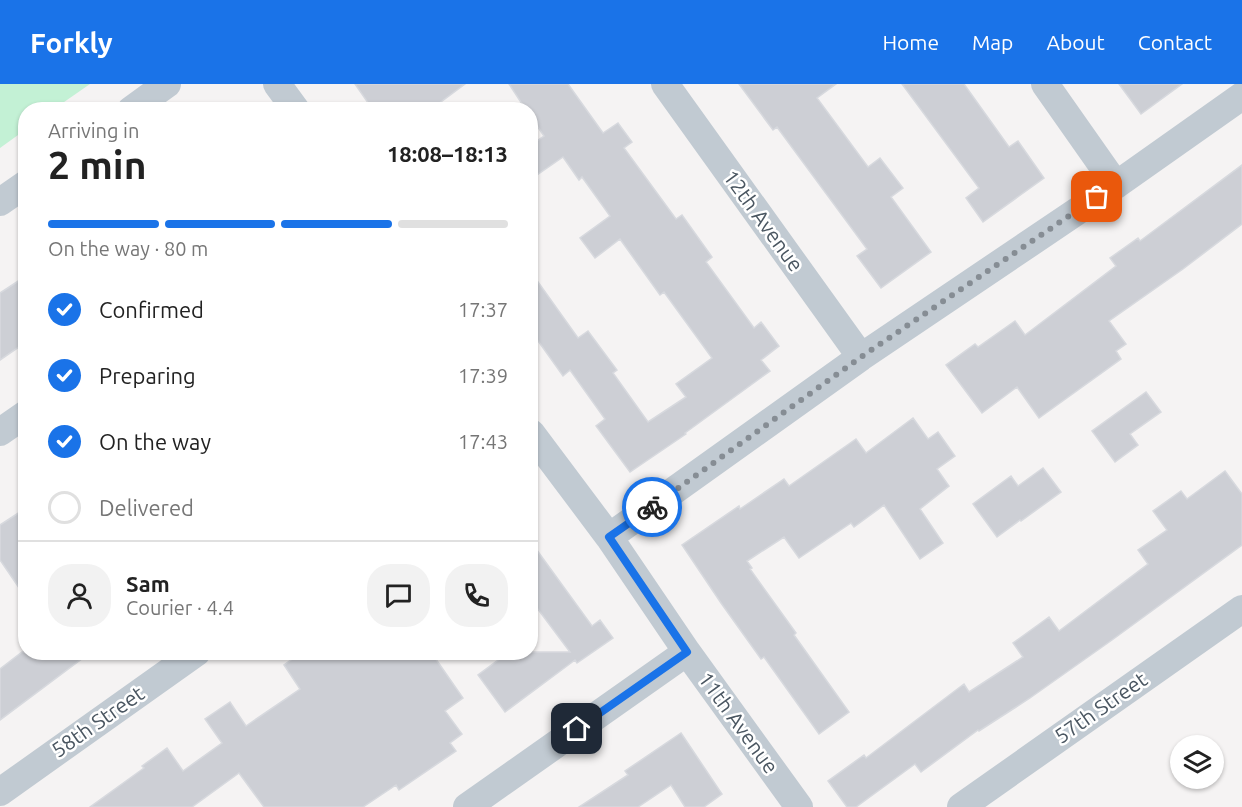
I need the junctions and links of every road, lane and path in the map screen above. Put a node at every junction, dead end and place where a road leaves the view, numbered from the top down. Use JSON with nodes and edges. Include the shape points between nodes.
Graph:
{"nodes":[{"id":1,"x":167,"y":84,"type":"edge"},
{"id":2,"x":277,"y":84,"type":"edge"},
{"id":3,"x":665,"y":84,"type":"edge"},
{"id":4,"x":1044,"y":84,"type":"edge"},
{"id":5,"x":1242,"y":96,"type":"edge"},
{"id":6,"x":142,"y":102,"type":"edge"},
{"id":7,"x":290,"y":102,"type":"edge"},
{"id":8,"x":1116,"y":185,"type":"junction"},
{"id":9,"x":18,"y":190,"type":"edge"},
{"id":10,"x":0,"y":202,"type":"edge"},
{"id":11,"x":861,"y":357,"type":"junction"},
{"id":12,"x":18,"y":420,"type":"edge"},
{"id":13,"x":0,"y":432,"type":"edge"},
{"id":14,"x":538,"y":442,"type":"edge"},
{"id":15,"x":609,"y":537,"type":"junction"},
{"id":16,"x":1242,"y":609,"type":"edge"},
{"id":17,"x":687,"y":652,"type":"junction"},
{"id":18,"x":185,"y":660,"type":"edge"},
{"id":19,"x":0,"y":792,"type":"edge"},
{"id":20,"x":467,"y":807,"type":"edge"},
{"id":21,"x":799,"y":807,"type":"edge"},
{"id":22,"x":961,"y":807,"type":"edge"}],
"edges":[{"from":1,"to":6,"type":"street"},
{"from":2,"to":7,"type":"street"},
{"from":3,"to":11,"type":"street","name":"12th Avenue"},
{"from":4,"to":8,"type":"street"},
{"from":5,"to":8,"type":"street"},
{"from":8,"to":11,"type":"street"},
{"from":9,"to":10,"type":"street"},
{"from":11,"to":15,"type":"street"},
{"from":12,"to":13,"type":"street"},
{"from":14,"to":15,"type":"street","name":"11th Avenue"},
{"from":15,"to":17,"type":"street","name":"11th Avenue"},
{"from":16,"to":22,"type":"street","name":"57th Street"},
{"from":17,"to":20,"type":"street"},
{"from":17,"to":21,"type":"street","name":"11th Avenue"},
{"from":18,"to":19,"type":"street","name":"58th Street"}]}
